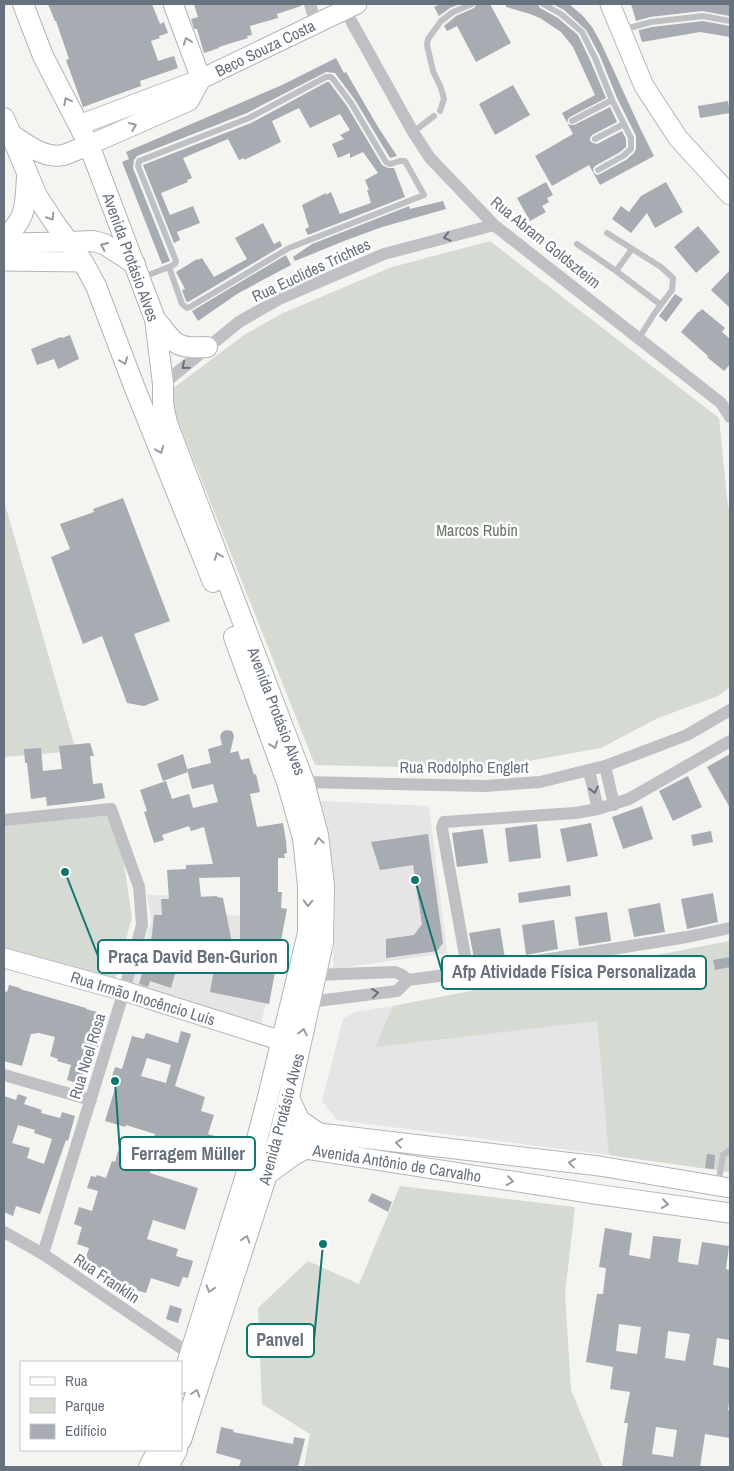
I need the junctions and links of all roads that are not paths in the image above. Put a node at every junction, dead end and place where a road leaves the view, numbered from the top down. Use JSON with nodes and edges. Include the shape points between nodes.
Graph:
{"nodes":[{"id":1,"x":22,"y":4,"type":"edge"},
{"id":2,"x":173,"y":4,"type":"edge"},
{"id":3,"x":310,"y":4,"type":"edge"},
{"id":4,"x":472,"y":4,"type":"edge"},
{"id":5,"x":543,"y":4,"type":"edge"},
{"id":6,"x":610,"y":4,"type":"edge"},
{"id":7,"x":351,"y":7,"type":"edge"},
{"id":8,"x":730,"y":21,"type":"edge"},
{"id":9,"x":316,"y":24,"type":"junction"},
{"id":10,"x":621,"y":31,"type":"junction"},
{"id":11,"x":201,"y":79,"type":"junction"},
{"id":12,"x":612,"y":100,"type":"junction"},
{"id":13,"x":572,"y":120,"type":"dead end"},
{"id":14,"x":624,"y":124,"type":"junction"},
{"id":15,"x":79,"y":126,"type":"junction"},
{"id":16,"x":8,"y":127,"type":"edge"},
{"id":17,"x":413,"y":132,"type":"junction"},
{"id":18,"x":595,"y":139,"type":"dead end"},
{"id":19,"x":89,"y":145,"type":"junction"},
{"id":20,"x":598,"y":170,"type":"dead end"},
{"id":21,"x":27,"y":175,"type":"junction"},
{"id":22,"x":727,"y":188,"type":"edge"},
{"id":23,"x":494,"y":225,"type":"junction"},
{"id":24,"x":607,"y":233,"type":"dead end"},
{"id":25,"x":4,"y":239,"type":"edge"},
{"id":26,"x":70,"y":242,"type":"junction"},
{"id":27,"x":4,"y":243,"type":"edge"},
{"id":28,"x":577,"y":244,"type":"dead end"},
{"id":29,"x":632,"y":249,"type":"junction"},
{"id":30,"x":4,"y":261,"type":"edge"},
{"id":31,"x":83,"y":262,"type":"junction"},
{"id":32,"x":169,"y":267,"type":"junction"},
{"id":33,"x":138,"y":271,"type":"junction"},
{"id":34,"x":616,"y":271,"type":"junction"},
{"id":35,"x":661,"y":305,"type":"junction"},
{"id":36,"x":155,"y":319,"type":"junction"},
{"id":37,"x":639,"y":338,"type":"junction"},
{"id":38,"x":207,"y":347,"type":"junction"},
{"id":39,"x":163,"y":384,"type":"junction"},
{"id":40,"x":142,"y":404,"type":"junction"},
{"id":41,"x":730,"y":418,"type":"edge"},
{"id":42,"x":730,"y":710,"type":"edge"},
{"id":43,"x":730,"y":741,"type":"edge"},
{"id":44,"x":605,"y":766,"type":"junction"},
{"id":45,"x":589,"y":771,"type":"junction"},
{"id":46,"x":304,"y":782,"type":"junction"},
{"id":47,"x":614,"y":805,"type":"junction"},
{"id":48,"x":598,"y":809,"type":"junction"},
{"id":49,"x":4,"y":820,"type":"edge"},
{"id":50,"x":730,"y":928,"type":"edge"},
{"id":51,"x":4,"y":958,"type":"edge"},
{"id":52,"x":468,"y":972,"type":"junction"},
{"id":53,"x":346,"y":974,"type":"junction"},
{"id":54,"x":316,"y":975,"type":"junction"},
{"id":55,"x":408,"y":980,"type":"junction"},
{"id":56,"x":124,"y":991,"type":"junction"},
{"id":57,"x":346,"y":997,"type":"junction"},
{"id":58,"x":310,"y":1002,"type":"junction"},
{"id":59,"x":282,"y":1041,"type":"junction"},
{"id":60,"x":4,"y":1075,"type":"edge"},
{"id":61,"x":290,"y":1096,"type":"junction"},
{"id":62,"x":91,"y":1100,"type":"junction"},
{"id":63,"x":268,"y":1101,"type":"junction"},
{"id":64,"x":319,"y":1133,"type":"junction"},
{"id":65,"x":279,"y":1138,"type":"junction"},
{"id":66,"x":256,"y":1142,"type":"junction"},
{"id":67,"x":306,"y":1149,"type":"junction"},
{"id":68,"x":730,"y":1150,"type":"edge"},
{"id":69,"x":599,"y":1166,"type":"junction"},
{"id":70,"x":620,"y":1170,"type":"junction"},
{"id":71,"x":266,"y":1175,"type":"junction"},
{"id":72,"x":724,"y":1187,"type":"edge"},
{"id":73,"x":595,"y":1194,"type":"junction"},
{"id":74,"x":616,"y":1197,"type":"junction"},
{"id":75,"x":730,"y":1213,"type":"edge"},
{"id":76,"x":4,"y":1232,"type":"edge"},
{"id":77,"x":43,"y":1254,"type":"junction"},
{"id":78,"x":190,"y":1354,"type":"junction"},
{"id":79,"x":182,"y":1380,"type":"edge"},
{"id":80,"x":182,"y":1437,"type":"edge"},
{"id":81,"x":157,"y":1451,"type":"edge"},
{"id":82,"x":176,"y":1451,"type":"edge"},
{"id":83,"x":149,"y":1467,"type":"edge"},
{"id":84,"x":168,"y":1467,"type":"edge"}],
"edges":[{"from":15,"to":1,"type":"main road","name":"Avenida Protásio Alves","one_way":true,"via":[[43,56]]},
{"from":11,"to":2,"type":"street","one_way":true},
{"from":3,"to":9,"type":"street"},
{"from":4,"to":17,"type":"lane","via":[[440,21],[428,39],[433,71],[444,99],[437,113]]},
{"from":5,"to":12,"type":"lane","via":[[582,32]]},
{"from":6,"to":10,"type":"street"},
{"from":7,"to":9,"type":"street","name":"Beco Souza Costa"},
{"from":7,"to":17,"type":"street","name":"Rua Abram Goldszteim"},
{"from":8,"to":10,"type":"lane","via":[[703,16],[651,22]]},
{"from":9,"to":11,"type":"street","name":"Beco Souza Costa"},
{"from":10,"to":22,"type":"street","via":[[644,86],[678,138]]},
{"from":11,"to":15,"type":"street","name":"Beco Souza Costa"},
{"from":19,"to":11,"type":"street","name":"Beco Souza Costa","one_way":true,"via":[[189,101]]},
{"from":12,"to":13,"type":"lane"},
{"from":12,"to":14,"type":"lane"},
{"from":14,"to":18,"type":"lane"},
{"from":14,"to":20,"type":"lane","via":[[632,149]]},
{"from":15,"to":19,"type":"main road","name":"Avenida Protásio Alves"},
{"from":16,"to":19,"type":"main road","via":[[33,149],[50,155],[62,155]]},
{"from":16,"to":21,"type":"main road","name":"Avenida Protásio Alves"},
{"from":17,"to":23,"type":"street","name":"Rua Abram Goldszteim","via":[[430,158]]},
{"from":19,"to":33,"type":"main road","name":"Avenida Protásio Alves"},
{"from":21,"to":25,"type":"main road","via":[[22,218]]},
{"from":21,"to":26,"type":"main road","name":"Avenida Protásio Alves","one_way":true,"via":[[37,196]]},
{"from":23,"to":37,"type":"street","name":"Rua Abram Goldszteim"},
{"from":23,"to":38,"type":"street","name":"Rua Euclides Trichtes","one_way":true,"via":[[384,254],[279,299],[239,322]]},
{"from":24,"to":29,"type":"lane"},
{"from":26,"to":27,"type":"street"},
{"from":26,"to":31,"type":"main road","name":"Avenida Protásio Alves"},
{"from":33,"to":26,"type":"main road","one_way":true,"via":[[104,244]]},
{"from":28,"to":34,"type":"lane"},
{"from":29,"to":34,"type":"lane"},
{"from":29,"to":35,"type":"lane","via":[[673,278],[672,290]]},
{"from":30,"to":31,"type":"street"},
{"from":31,"to":40,"type":"main road","name":"Avenida Protásio Alves","one_way":true,"via":[[96,286]]},
{"from":32,"to":32,"type":"lane","via":[[175,258],[138,166],[139,161],[249,118],[326,77],[333,79],[351,103],[386,162],[405,161],[424,194],[289,248],[187,308],[182,304]]},
{"from":32,"to":33,"type":"lane"},
{"from":33,"to":36,"type":"main road","name":"Avenida Protásio Alves"},
{"from":34,"to":35,"type":"lane"},
{"from":35,"to":37,"type":"lane"},
{"from":36,"to":38,"type":"main road","via":[[176,345]]},
{"from":36,"to":39,"type":"main road","name":"Avenida Protásio Alves"},
{"from":37,"to":41,"type":"street","name":"Rua Abram Goldszteim","via":[[721,403]]},
{"from":38,"to":39,"type":"street","name":"Rua Euclides Trichtes","one_way":true},
{"from":39,"to":40,"type":"main road"},
{"from":46,"to":39,"type":"main road","name":"Avenida Protásio Alves","one_way":true,"via":[[167,424]]},
{"from":40,"to":59,"type":"main road","name":"Avenida Protásio Alves","one_way":true,"via":[[221,601],[287,782],[303,838],[308,933]]},
{"from":42,"to":44,"type":"street","name":"Rua Rodolpho Englert","via":[[687,735]]},
{"from":43,"to":47,"type":"street"},
{"from":44,"to":45,"type":"street","name":"Rua Rodolpho Englert"},
{"from":44,"to":47,"type":"street"},
{"from":45,"to":46,"type":"street","name":"Rua Rodolpho Englert","via":[[540,782],[484,786]]},
{"from":45,"to":48,"type":"street","one_way":true},
{"from":54,"to":46,"type":"main road","name":"Avenida Protásio Alves","one_way":true,"via":[[323,942],[324,885],[318,835]]},
{"from":47,"to":48,"type":"street"},
{"from":48,"to":52,"type":"street","via":[[444,822],[442,828]]},
{"from":49,"to":56,"type":"street","name":"Rua Noel Rosa","via":[[111,809],[139,887],[142,925]]},
{"from":50,"to":52,"type":"street"},
{"from":51,"to":56,"type":"street","name":"Rua Irmão Inocêncio Luís"},
{"from":52,"to":55,"type":"street"},
{"from":53,"to":54,"type":"street"},
{"from":53,"to":55,"type":"street","via":[[396,972]]},
{"from":53,"to":57,"type":"street"},
{"from":54,"to":58,"type":"main road","name":"Avenida Protásio Alves"},
{"from":57,"to":55,"type":"street","one_way":true,"via":[[397,990]]},
{"from":56,"to":59,"type":"street","name":"Rua Irmão Inocêncio Luís"},
{"from":56,"to":62,"type":"street","name":"Rua Noel Rosa"},
{"from":57,"to":58,"type":"street"},
{"from":61,"to":58,"type":"main road","name":"Avenida Protásio Alves","one_way":true},
{"from":59,"to":63,"type":"main road","name":"Avenida Protásio Alves"},
{"from":60,"to":62,"type":"street"},
{"from":61,"to":64,"type":"street","via":[[300,1120]]},
{"from":61,"to":65,"type":"main road","name":"Avenida Protásio Alves"},
{"from":62,"to":77,"type":"street","name":"Rua Noel Rosa"},
{"from":63,"to":65,"type":"main road"},
{"from":63,"to":66,"type":"main road","name":"Avenida Protásio Alves"},
{"from":64,"to":65,"type":"street","name":"Avenida Antônio de Carvalho"},
{"from":69,"to":64,"type":"street","name":"Avenida Antônio de Carvalho","one_way":true},
{"from":65,"to":66,"type":"main road"},
{"from":65,"to":67,"type":"street","name":"Avenida Antônio de Carvalho"},
{"from":65,"to":71,"type":"main road","name":"Avenida Protásio Alves"},
{"from":66,"to":78,"type":"main road","name":"Avenida Protásio Alves","one_way":true},
{"from":67,"to":71,"type":"street"},
{"from":67,"to":73,"type":"street","name":"Avenida Antônio de Carvalho","one_way":true},
{"from":68,"to":72,"type":"lane","via":[[723,1156]]},
{"from":69,"to":70,"type":"street","name":"Avenida Antônio de Carvalho"},
{"from":69,"to":73,"type":"street"},
{"from":70,"to":72,"type":"street","name":"Avenida Antônio de Carvalho"},
{"from":70,"to":74,"type":"street"},
{"from":80,"to":71,"type":"main road","name":"Avenida Protásio Alves","one_way":true},
{"from":73,"to":74,"type":"street","name":"Avenida Antônio de Carvalho"},
{"from":74,"to":75,"type":"street","name":"Avenida Antônio de Carvalho","one_way":true},
{"from":76,"to":77,"type":"street","name":"Rua Franklin"},
{"from":77,"to":78,"type":"street","name":"Rua Franklin"},
{"from":78,"to":79,"type":"main road","name":"Avenida Protásio Alves"},
{"from":81,"to":83,"type":"main road"},
{"from":82,"to":84,"type":"main road"}]}
